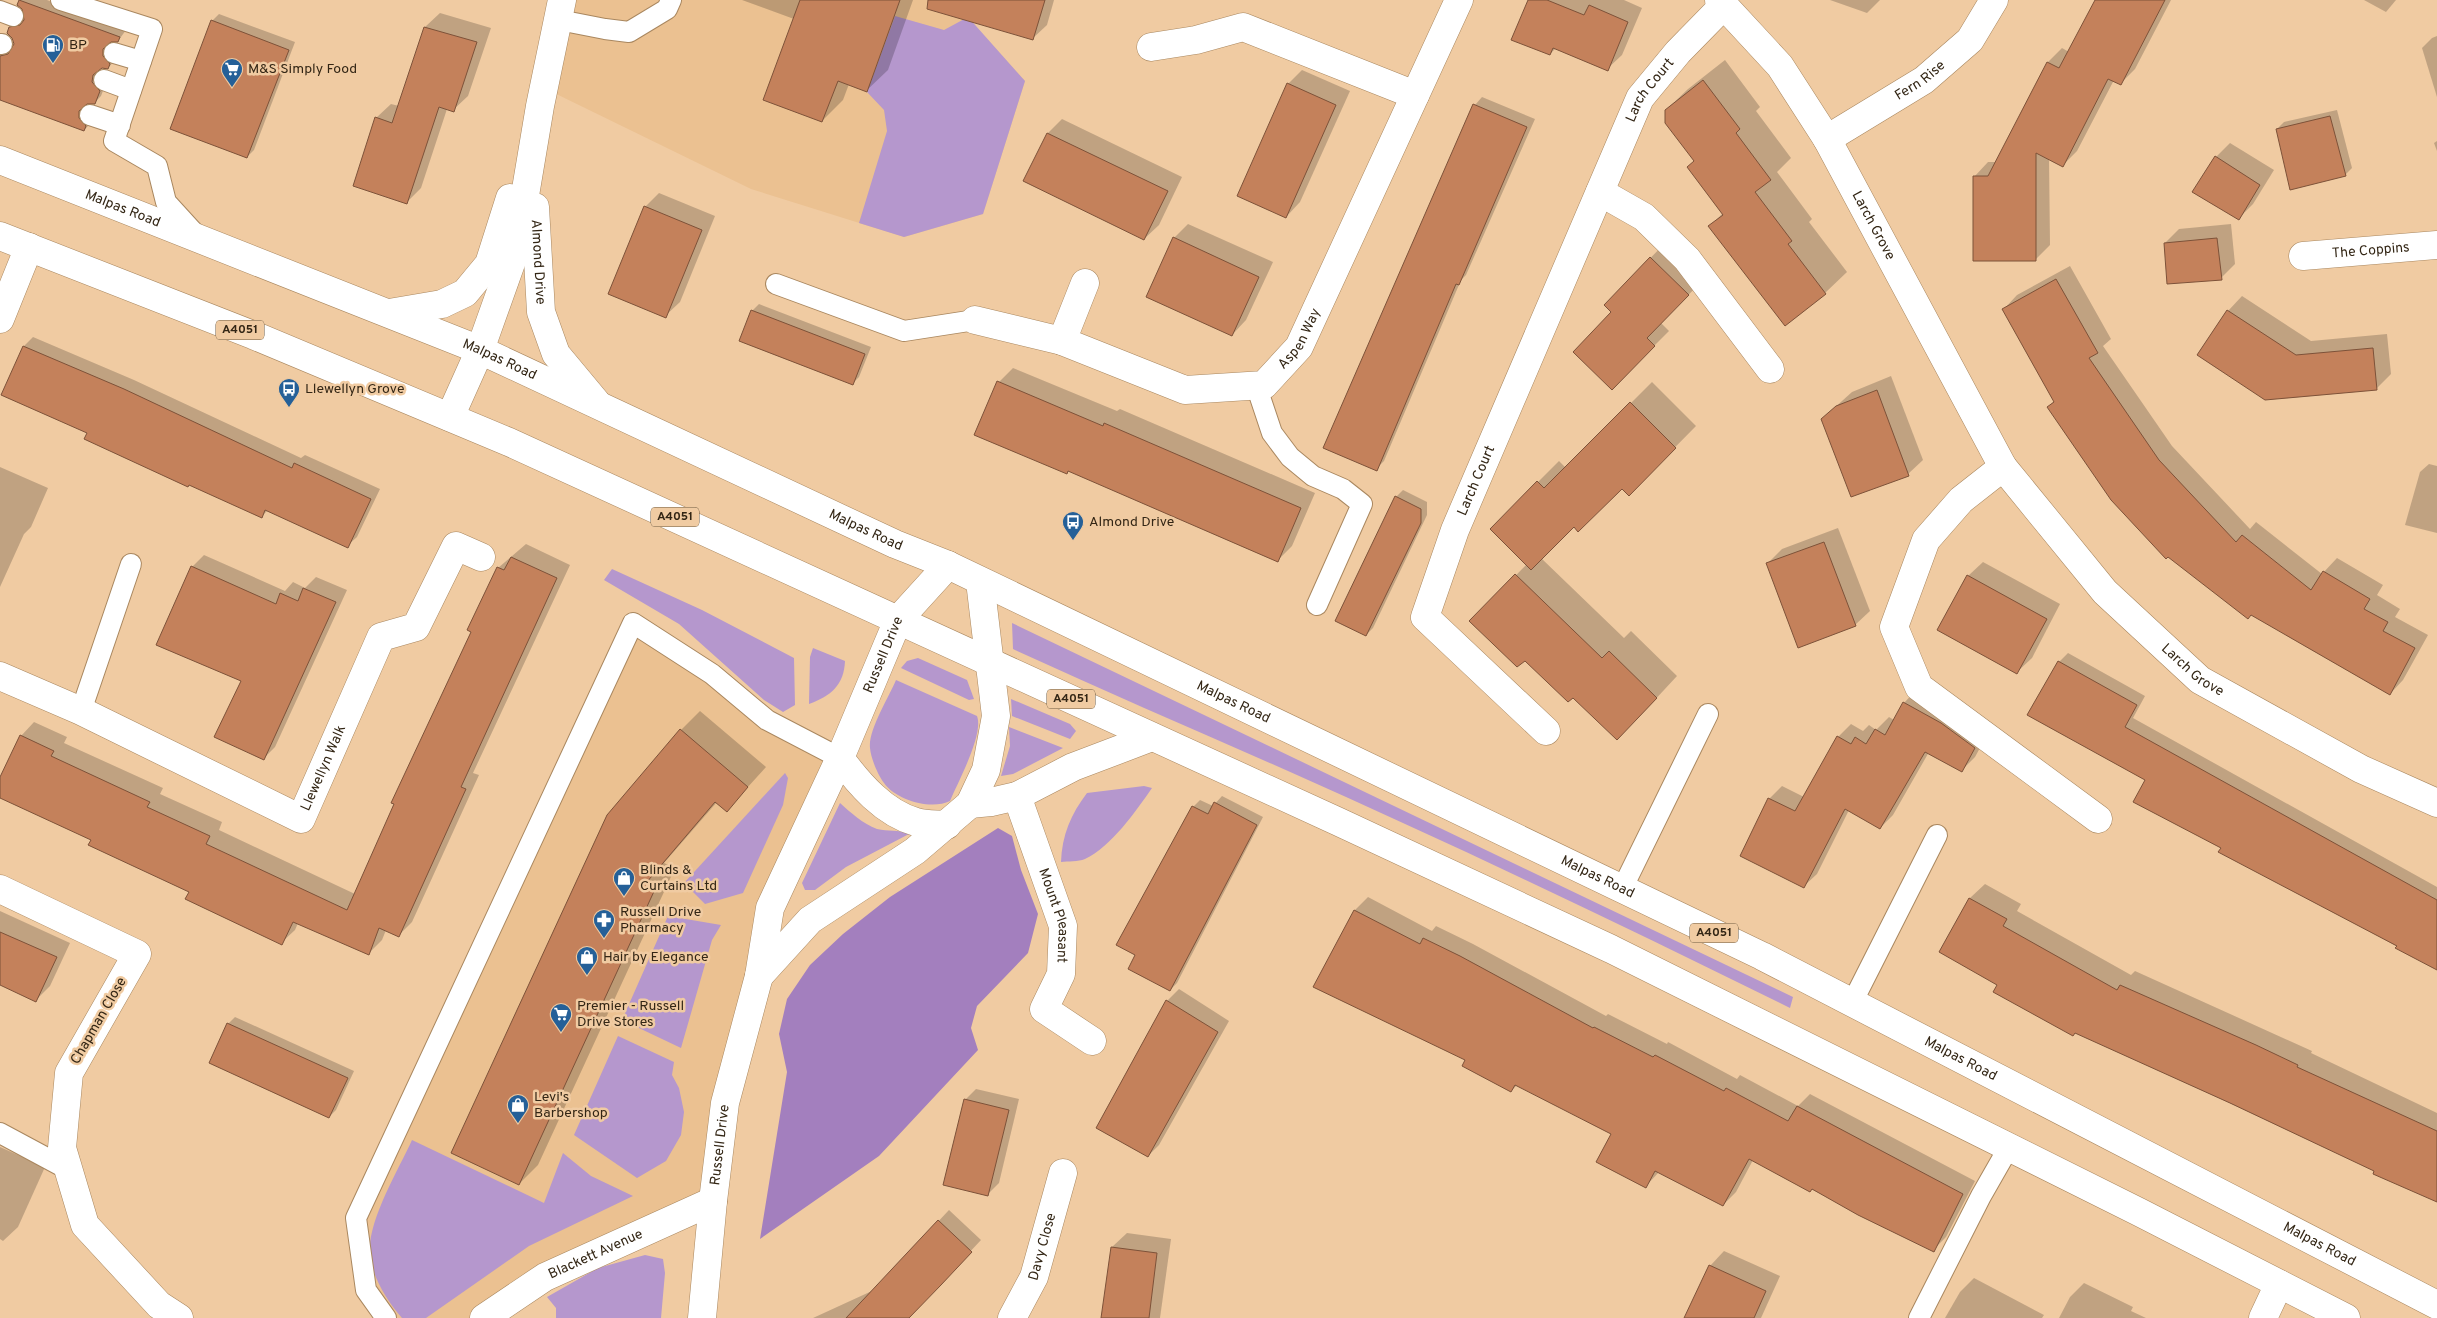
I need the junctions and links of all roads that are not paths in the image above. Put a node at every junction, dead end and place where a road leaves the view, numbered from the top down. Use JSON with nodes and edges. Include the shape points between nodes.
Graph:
{"nodes":[{"id":1,"x":61,"y":0,"type":"edge"},
{"id":2,"x":671,"y":0,"type":"edge"},
{"id":3,"x":1459,"y":0,"type":"edge"},
{"id":4,"x":1994,"y":0,"type":"edge"},
{"id":5,"x":1722,"y":2,"type":"edge"},
{"id":6,"x":561,"y":10,"type":"edge"},
{"id":7,"x":1151,"y":48,"type":"dead end"},
{"id":8,"x":114,"y":53,"type":"dead end"},
{"id":9,"x":140,"y":61,"type":"junction"},
{"id":10,"x":104,"y":80,"type":"dead end"},
{"id":11,"x":131,"y":90,"type":"junction"},
{"id":12,"x":1414,"y":95,"type":"junction"},
{"id":13,"x":540,"y":106,"type":"junction"},
{"id":14,"x":90,"y":115,"type":"dead end"},
{"id":15,"x":120,"y":125,"type":"junction"},
{"id":16,"x":1827,"y":139,"type":"junction"},
{"id":17,"x":0,"y":160,"type":"edge"},
{"id":18,"x":1600,"y":192,"type":"junction"},
{"id":19,"x":0,"y":236,"type":"edge"},
{"id":20,"x":199,"y":238,"type":"junction"},
{"id":21,"x":2437,"y":245,"type":"edge"},
{"id":22,"x":29,"y":247,"type":"junction"},
{"id":23,"x":2304,"y":256,"type":"dead end"},
{"id":24,"x":1085,"y":282,"type":"dead end"},
{"id":25,"x":776,"y":284,"type":"dead end"},
{"id":26,"x":389,"y":313,"type":"junction"},
{"id":27,"x":0,"y":319,"type":"edge"},
{"id":28,"x":975,"y":320,"type":"joint"},
{"id":29,"x":1062,"y":342,"type":"junction"},
{"id":30,"x":480,"y":350,"type":"junction"},
{"id":31,"x":1770,"y":369,"type":"dead end"},
{"id":32,"x":1256,"y":385,"type":"junction"},
{"id":33,"x":596,"y":402,"type":"junction"},
{"id":34,"x":450,"y":417,"type":"junction"},
{"id":35,"x":2003,"y":467,"type":"junction"},
{"id":36,"x":481,"y":557,"type":"dead end"},
{"id":37,"x":131,"y":564,"type":"dead end"},
{"id":38,"x":948,"y":565,"type":"junction"},
{"id":39,"x":980,"y":581,"type":"junction"},
{"id":40,"x":1317,"y":605,"type":"dead end"},
{"id":41,"x":898,"y":620,"type":"junction"},
{"id":42,"x":989,"y":662,"type":"junction"},
{"id":43,"x":0,"y":676,"type":"edge"},
{"id":44,"x":81,"y":711,"type":"junction"},
{"id":45,"x":1708,"y":714,"type":"dead end"},
{"id":46,"x":1546,"y":731,"type":"dead end"},
{"id":47,"x":1152,"y":737,"type":"junction"},
{"id":48,"x":840,"y":758,"type":"junction"},
{"id":49,"x":2434,"y":795,"type":"edge"},
{"id":50,"x":1017,"y":796,"type":"junction"},
{"id":51,"x":970,"y":804,"type":"junction"},
{"id":52,"x":2098,"y":819,"type":"dead end"},
{"id":53,"x":947,"y":825,"type":"junction"},
{"id":54,"x":1937,"y":835,"type":"dead end"},
{"id":55,"x":0,"y":889,"type":"edge"},
{"id":56,"x":1622,"y":889,"type":"junction"},
{"id":57,"x":759,"y":976,"type":"junction"},
{"id":58,"x":1852,"y":1003,"type":"junction"},
{"id":59,"x":1092,"y":1041,"type":"dead end"},
{"id":60,"x":0,"y":1133,"type":"edge"},
{"id":61,"x":2009,"y":1147,"type":"junction"},
{"id":62,"x":69,"y":1170,"type":"junction"},
{"id":63,"x":1063,"y":1173,"type":"dead end"},
{"id":64,"x":712,"y":1201,"type":"junction"},
{"id":65,"x":2279,"y":1284,"type":"junction"},
{"id":66,"x":2437,"y":1305,"type":"edge"},
{"id":67,"x":179,"y":1318,"type":"edge"},
{"id":68,"x":386,"y":1318,"type":"edge"},
{"id":69,"x":484,"y":1318,"type":"edge"},
{"id":70,"x":702,"y":1318,"type":"edge"},
{"id":71,"x":1012,"y":1318,"type":"edge"},
{"id":72,"x":1919,"y":1318,"type":"edge"},
{"id":73,"x":2263,"y":1318,"type":"edge"},
{"id":74,"x":2346,"y":1318,"type":"edge"}],
"edges":[{"from":1,"to":9,"type":"lane","via":[[152,29]]},
{"from":2,"to":6,"type":"lane","via":[[667,9],[629,32]]},
{"from":3,"to":12,"type":"street","name":"Aspen Way"},
{"from":4,"to":16,"type":"street","name":"Fern Rise","via":[[1970,40],[1924,80]]},
{"from":5,"to":16,"type":"street","name":"Larch Grove","via":[[1780,66]]},
{"from":5,"to":18,"type":"street","name":"Larch Court","via":[[1640,98]]},
{"from":6,"to":13,"type":"street","name":"Almond Drive"},
{"from":7,"to":12,"type":"street","via":[[1243,27]]},
{"from":8,"to":9,"type":"lane"},
{"from":9,"to":11,"type":"lane"},
{"from":10,"to":11,"type":"lane"},
{"from":11,"to":15,"type":"lane"},
{"from":12,"to":32,"type":"street","name":"Aspen Way","via":[[1299,347],[1264,385]]},
{"from":13,"to":26,"type":"street","name":"Almond Drive","via":[[489,264],[465,293],[442,304]]},
{"from":13,"to":30,"type":"street","name":"Almond Drive","via":[[516,249]]},
{"from":13,"to":33,"type":"street","name":"Almond Drive","via":[[535,220],[541,312],[556,354]]},
{"from":14,"to":15,"type":"lane"},
{"from":15,"to":20,"type":"lane","via":[[114,141],[157,166],[166,202]]},
{"from":16,"to":35,"type":"street","name":"Larch Grove"},
{"from":17,"to":20,"type":"street","name":"Malpas Road","number":"A4051"},
{"from":18,"to":31,"type":"street","via":[[1644,217],[1687,259]]},
{"from":18,"to":46,"type":"street","name":"Larch Court","via":[[1456,530],[1425,617]]},
{"from":19,"to":22,"type":"street","number":"A4051"},
{"from":20,"to":26,"type":"street","name":"Malpas Road","number":"A4051"},
{"from":21,"to":23,"type":"street","name":"The Coppins"},
{"from":22,"to":27,"type":"street"},
{"from":22,"to":34,"type":"street","number":"A4051"},
{"from":24,"to":29,"type":"street"},
{"from":25,"to":28,"type":"lane","via":[[904,331]]},
{"from":26,"to":30,"type":"street","name":"Malpas Road","number":"A4051"},
{"from":28,"to":29,"type":"street","name":"Aspen Way"},
{"from":29,"to":32,"type":"street","name":"Aspen Way","via":[[1185,390]]},
{"from":30,"to":33,"type":"street","name":"Malpas Road","number":"A4051"},
{"from":30,"to":34,"type":"street","name":"Almond Drive"},
{"from":32,"to":40,"type":"lane","via":[[1272,433],[1290,457],[1313,476],[1343,489],[1362,504]]},
{"from":33,"to":38,"type":"street","name":"Malpas Road","number":"A4051","via":[[895,544]]},
{"from":34,"to":41,"type":"street","number":"A4051"},
{"from":35,"to":49,"type":"street","name":"Larch Grove","via":[[2105,592],[2200,680],[2361,769]]},
{"from":35,"to":52,"type":"street","via":[[1961,500],[1926,540],[1894,627],[1919,687]]},
{"from":36,"to":44,"type":"street","name":"Llewellyn Walk","via":[[456,546],[416,627],[381,637],[300,819]]},
{"from":37,"to":44,"type":"lane"},
{"from":38,"to":39,"type":"street","name":"Malpas Road","number":"A4051"},
{"from":38,"to":41,"type":"street","name":"Russell Drive"},
{"from":39,"to":42,"type":"street","name":"Russell Drive"},
{"from":39,"to":56,"type":"street","name":"Malpas Road","number":"A4051"},
{"from":41,"to":42,"type":"street","number":"A4051"},
{"from":41,"to":48,"type":"street","name":"Russell Drive"},
{"from":42,"to":47,"type":"street","number":"A4051"},
{"from":42,"to":51,"type":"street","name":"Russell Drive","via":[[996,716],[986,770]]},
{"from":43,"to":44,"type":"street","name":"Llewellyn Walk"},
{"from":45,"to":56,"type":"lane"},
{"from":47,"to":50,"type":"street","via":[[1072,767]]},
{"from":47,"to":61,"type":"street","number":"A4051","via":[[1611,949]]},
{"from":48,"to":53,"type":"street","via":[[854,778],[887,808],[916,822]]},
{"from":48,"to":57,"type":"street","name":"Russell Drive","via":[[770,908]]},
{"from":48,"to":68,"type":"lane","via":[[767,720],[712,674],[633,623],[356,1218],[366,1290]]},
{"from":50,"to":51,"type":"street"},
{"from":50,"to":59,"type":"street","name":"Mount Pleasant","via":[[1063,926],[1061,974],[1044,1010]]},
{"from":51,"to":53,"type":"street","name":"Russell Drive"},
{"from":53,"to":57,"type":"street","name":"Russell Drive","via":[[915,851],[810,920]]},
{"from":54,"to":58,"type":"lane"},
{"from":55,"to":62,"type":"street","name":"Chapman Close","via":[[138,954],[69,1073],[62,1148]]},
{"from":56,"to":58,"type":"street","name":"Malpas Road","number":"A4051"},
{"from":57,"to":64,"type":"street","name":"Russell Drive","via":[[726,1103]]},
{"from":58,"to":66,"type":"street","name":"Malpas Road","number":"A4051"},
{"from":60,"to":62,"type":"lane"},
{"from":61,"to":65,"type":"street","number":"A4051"},
{"from":61,"to":72,"type":"lane"},
{"from":62,"to":67,"type":"street","name":"Chapman Close","via":[[85,1225],[159,1305]]},
{"from":63,"to":71,"type":"street","name":"Davy Close","via":[[1034,1277]]},
{"from":64,"to":69,"type":"street","name":"Blackett Avenue","via":[[545,1277]]},
{"from":64,"to":70,"type":"street","name":"Russell Drive"},
{"from":65,"to":73,"type":"street"},
{"from":65,"to":74,"type":"street","number":"A4051"}]}
